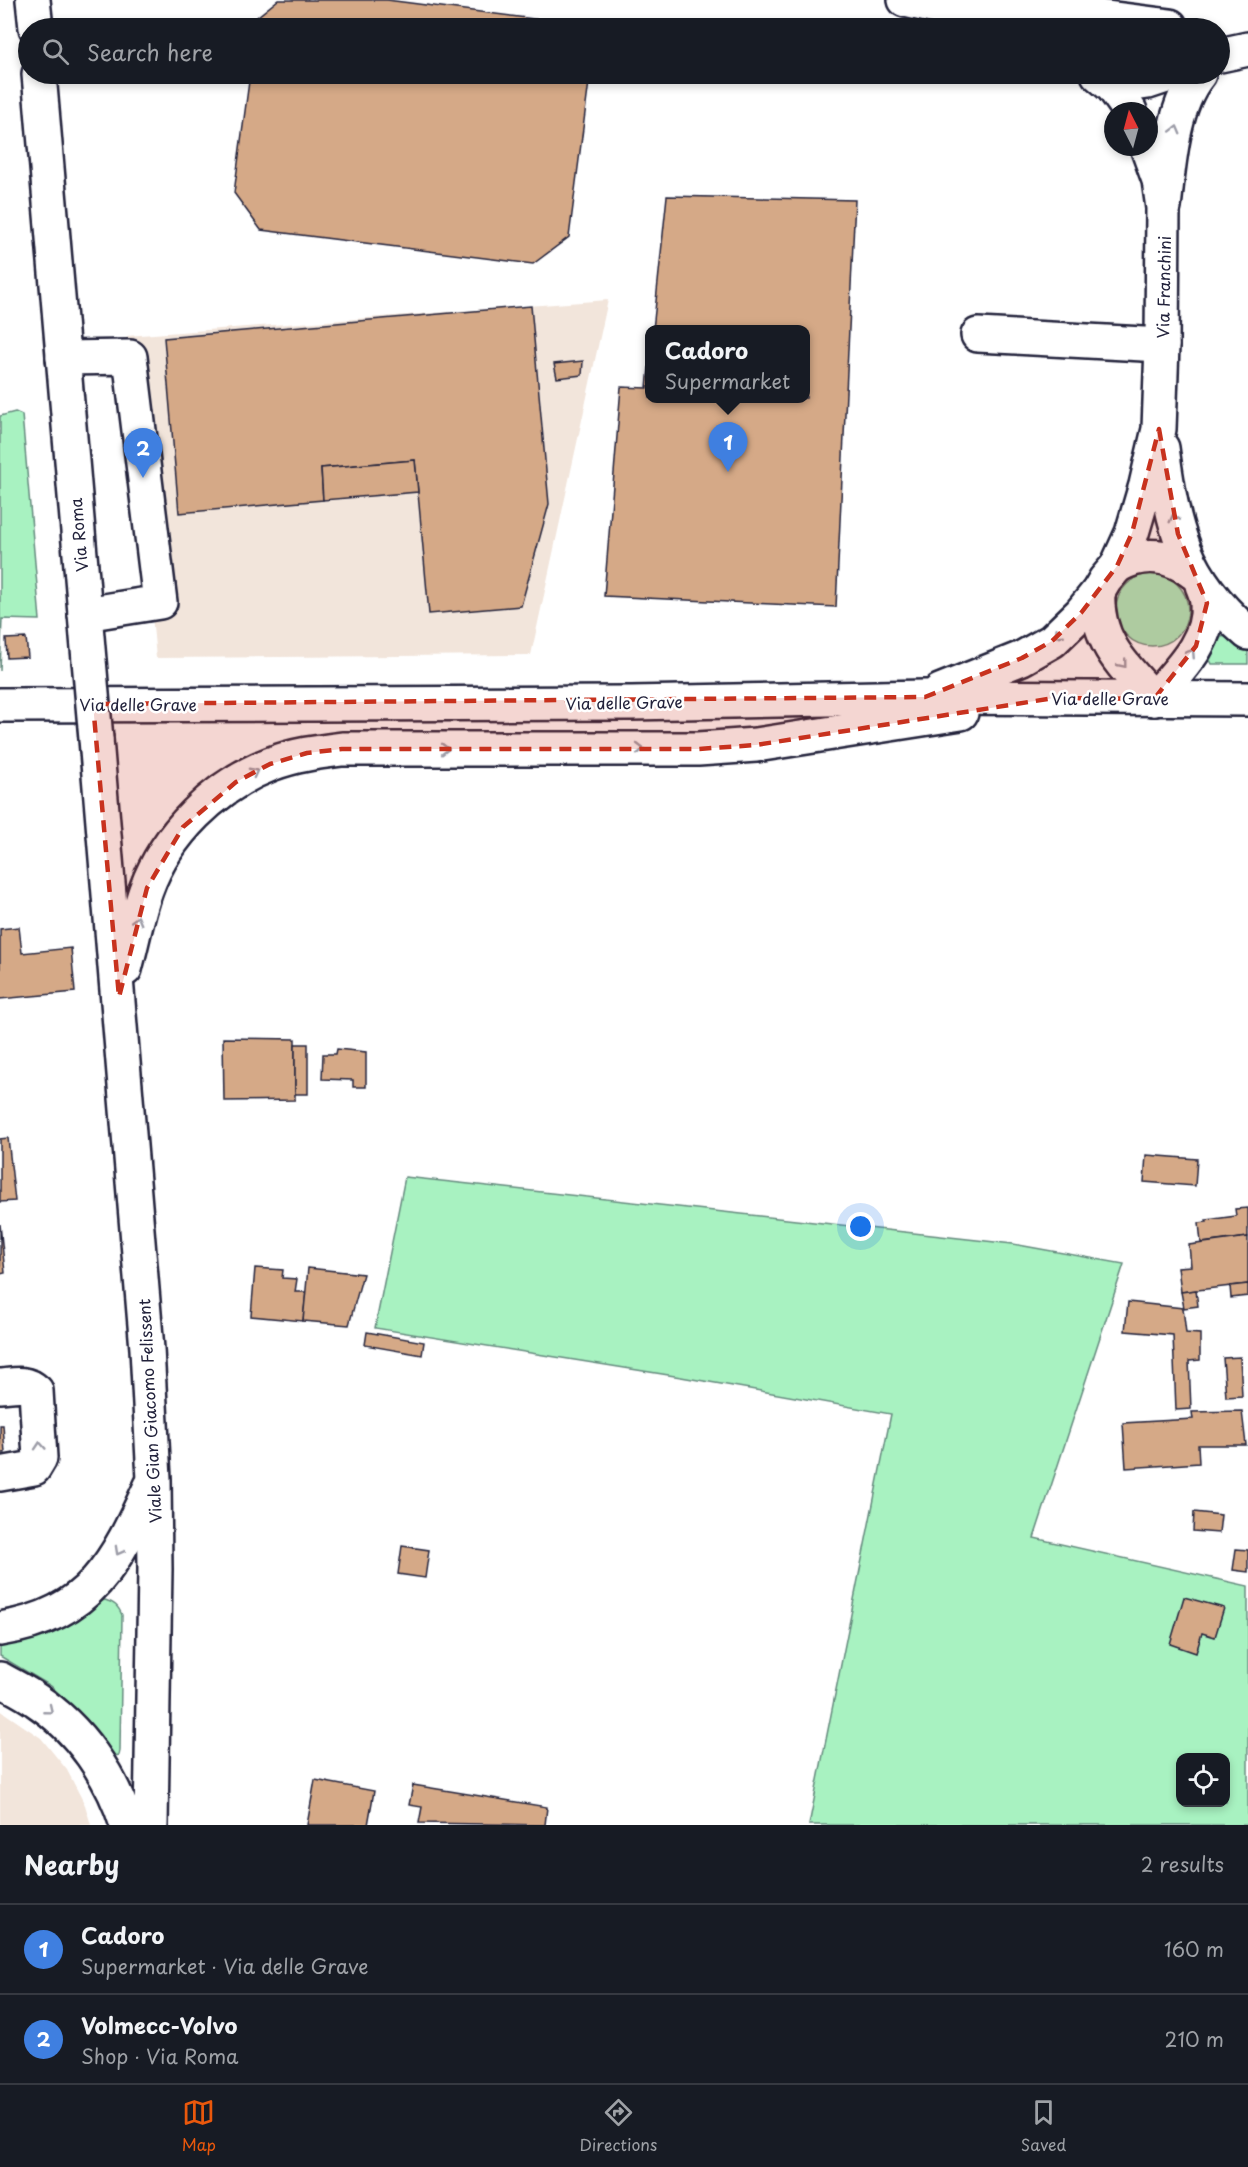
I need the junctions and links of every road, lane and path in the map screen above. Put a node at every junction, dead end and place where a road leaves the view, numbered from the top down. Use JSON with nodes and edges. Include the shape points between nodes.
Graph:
{"nodes":[{"id":1,"x":33,"y":0,"type":"edge"},
{"id":2,"x":905,"y":0,"type":"edge"},
{"id":3,"x":964,"y":0,"type":"edge"},
{"id":4,"x":35,"y":18,"type":"edge"},
{"id":5,"x":983,"y":18,"type":"edge"},
{"id":6,"x":1094,"y":18,"type":"edge"},
{"id":7,"x":1230,"y":34,"type":"edge"},
{"id":8,"x":1248,"y":37,"type":"edge"},
{"id":9,"x":1248,"y":49,"type":"edge"},
{"id":10,"x":1230,"y":53,"type":"edge"},
{"id":11,"x":40,"y":84,"type":"edge"},
{"id":12,"x":1131,"y":84,"type":"edge"},
{"id":13,"x":1194,"y":84,"type":"edge"},
{"id":14,"x":1114,"y":86,"type":"edge"},
{"id":15,"x":1150,"y":156,"type":"edge"},
{"id":16,"x":1163,"y":208,"type":"junction"},
{"id":17,"x":978,"y":335,"type":"dead end"},
{"id":18,"x":1162,"y":345,"type":"junction"},
{"id":19,"x":63,"y":358,"type":"junction"},
{"id":20,"x":1159,"y":429,"type":"junction"},
{"id":21,"x":1108,"y":579,"type":"junction"},
{"id":22,"x":1198,"y":579,"type":"junction"},
{"id":23,"x":85,"y":614,"type":"junction"},
{"id":24,"x":1248,"y":633,"type":"edge"},
{"id":25,"x":925,"y":697,"type":"junction"},
{"id":26,"x":1054,"y":698,"type":"junction"},
{"id":27,"x":1154,"y":699,"type":"junction"},
{"id":28,"x":1248,"y":699,"type":"edge"},
{"id":29,"x":0,"y":705,"type":"edge"},
{"id":30,"x":119,"y":997,"type":"junction"},
{"id":31,"x":0,"y":1386,"type":"edge"},
{"id":32,"x":0,"y":1474,"type":"edge"},
{"id":33,"x":154,"y":1479,"type":"junction"},
{"id":34,"x":0,"y":1629,"type":"edge"},
{"id":35,"x":0,"y":1679,"type":"edge"},
{"id":36,"x":128,"y":1825,"type":"edge"},
{"id":37,"x":151,"y":1825,"type":"edge"}],
"edges":[{"from":1,"to":4,"type":"main road"},
{"from":2,"to":5,"type":"main road"},
{"from":3,"to":6,"type":"main road"},
{"from":7,"to":8,"type":"main road"},
{"from":9,"to":10,"type":"main road"},
{"from":11,"to":19,"type":"main road","name":"Via Roma"},
{"from":12,"to":14,"type":"main road"},
{"from":16,"to":13,"type":"main road","one_way":true,"via":[[1173,139]]},
{"from":15,"to":16,"type":"main road","name":"Via Franchini"},
{"from":16,"to":18,"type":"main road","name":"Via Franchini"},
{"from":17,"to":18,"type":"main road"},
{"from":18,"to":20,"type":"main road","name":"Via Franchini"},
{"from":19,"to":23,"type":"main road","name":"Via Roma"},
{"from":19,"to":23,"type":"main road","via":[[130,357],[160,602]]},
{"from":20,"to":21,"type":"main road","name":"Via Franchini","via":[[1135,524]]},
{"from":22,"to":20,"type":"main road","name":"Via Franchini","one_way":true,"via":[[1178,534]]},
{"from":21,"to":22,"type":"main road","via":[[1128,559],[1156,556],[1183,564]]},
{"from":21,"to":25,"type":"main road","name":"Via Franchini","one_way":true,"via":[[1081,613],[1052,640],[1022,658]]},
{"from":21,"to":27,"type":"main road","name":"Via Franchini","one_way":true,"via":[[1097,608],[1107,642]]},
{"from":22,"to":24,"type":"main road","name":"Via Franchini"},
{"from":27,"to":22,"type":"main road","name":"Via Franchini","one_way":true,"via":[[1185,662],[1203,632],[1207,603]]},
{"from":23,"to":30,"type":"main road","name":"Via Roma","bridge":true},
{"from":25,"to":26,"type":"main road","name":"Via delle Grave"},
{"from":25,"to":29,"type":"main road","name":"Via delle Grave","via":[[631,703]]},
{"from":26,"to":27,"type":"main road","name":"Via delle Grave"},
{"from":30,"to":26,"type":"main road","one_way":true,"via":[[138,917],[160,858],[207,802],[270,764],[307,753],[342,749],[698,749],[756,745]]},
{"from":27,"to":28,"type":"main road","name":"Via delle Grave"},
{"from":30,"to":33,"type":"main road","name":"Viale Gian Giacomo Felissent"},
{"from":32,"to":31,"type":"main road","one_way":true,"via":[[34,1468],[40,1458],[36,1391],[23,1384]]},
{"from":33,"to":34,"type":"main road","one_way":true,"via":[[113,1562],[96,1583],[61,1610],[20,1626]]},
{"from":33,"to":37,"type":"main road","name":"Viale Gian Giacomo Felissent"},
{"from":35,"to":36,"type":"main road","one_way":true,"via":[[36,1699],[75,1734],[107,1779]]}]}
